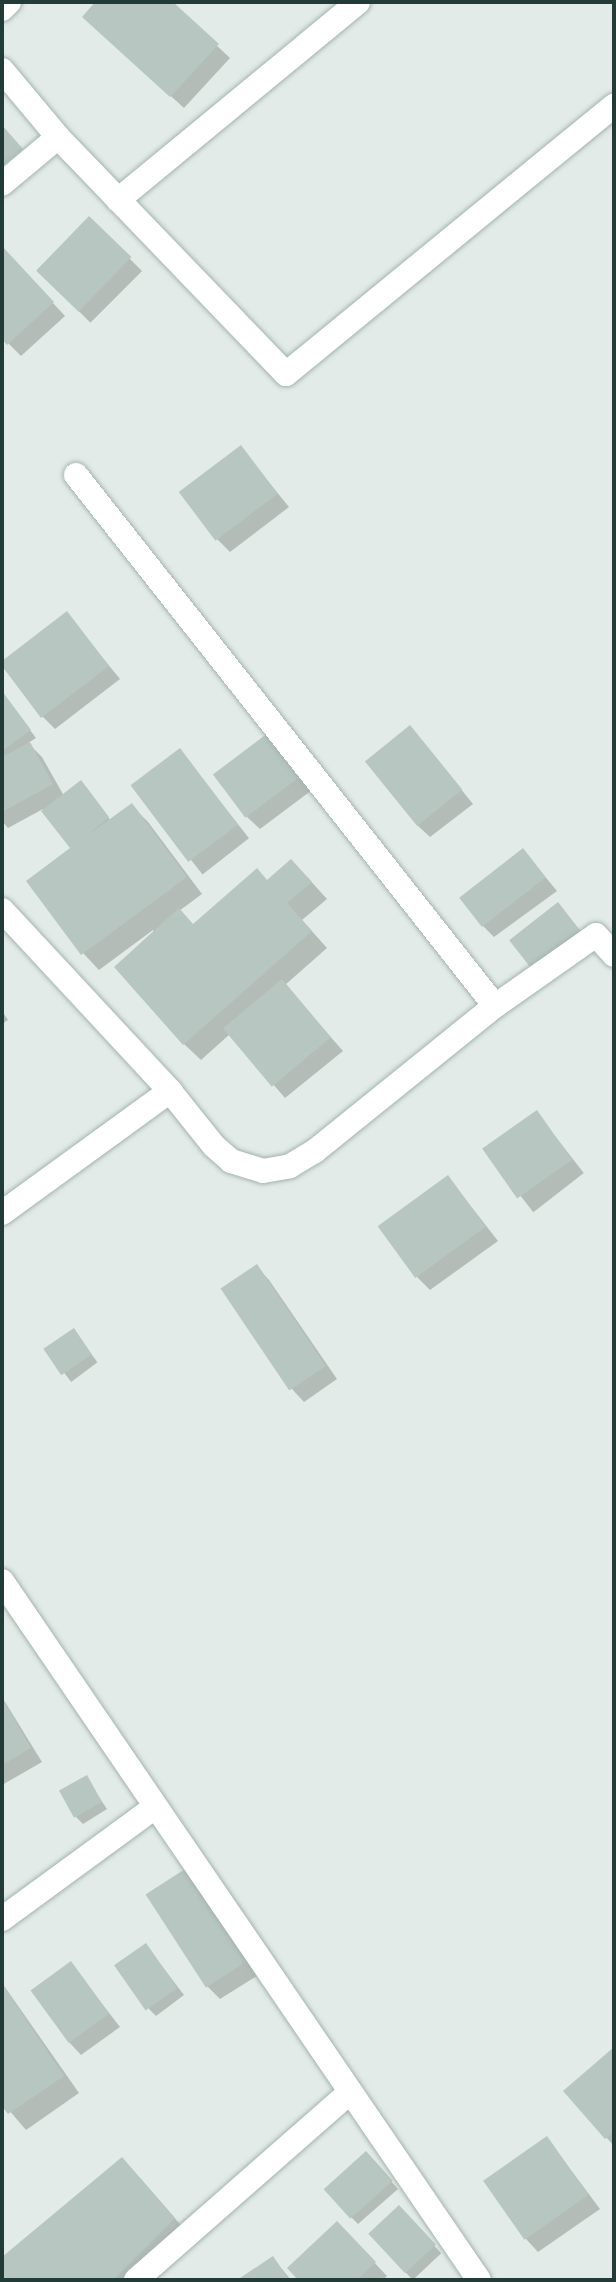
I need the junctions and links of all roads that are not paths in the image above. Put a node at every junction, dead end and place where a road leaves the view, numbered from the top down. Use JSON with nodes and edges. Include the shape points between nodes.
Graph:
{"nodes":[{"id":1,"x":9,"y":2,"type":"edge"},
{"id":2,"x":358,"y":2,"type":"edge"},
{"id":3,"x":2,"y":9,"type":"edge"},
{"id":4,"x":2,"y":70,"type":"edge"},
{"id":5,"x":614,"y":106,"type":"edge"},
{"id":6,"x":58,"y":137,"type":"junction"},
{"id":7,"x":2,"y":184,"type":"edge"},
{"id":8,"x":118,"y":200,"type":"junction"},
{"id":9,"x":76,"y":475,"type":"dead end"},
{"id":10,"x":2,"y":910,"type":"edge"},
{"id":11,"x":605,"y":928,"type":"edge"},
{"id":12,"x":614,"y":955,"type":"edge"},
{"id":13,"x":495,"y":1006,"type":"junction"},
{"id":14,"x":170,"y":1091,"type":"junction"},
{"id":15,"x":2,"y":1213,"type":"edge"},
{"id":16,"x":2,"y":1581,"type":"edge"},
{"id":17,"x":155,"y":1807,"type":"junction"},
{"id":18,"x":2,"y":1919,"type":"edge"},
{"id":19,"x":350,"y":2092,"type":"junction"},
{"id":20,"x":136,"y":2280,"type":"edge"},
{"id":21,"x":479,"y":2280,"type":"edge"}],
"edges":[{"from":1,"to":3,"type":"street"},
{"from":2,"to":8,"type":"street"},
{"from":4,"to":6,"type":"street"},
{"from":5,"to":8,"type":"street","via":[[286,374]]},
{"from":6,"to":7,"type":"street"},
{"from":6,"to":8,"type":"street"},
{"from":9,"to":13,"type":"street"},
{"from":10,"to":14,"type":"street"},
{"from":11,"to":12,"type":"street"},
{"from":11,"to":13,"type":"street"},
{"from":13,"to":14,"type":"street","via":[[290,1166],[263,1171],[231,1161]]},
{"from":14,"to":15,"type":"street"},
{"from":16,"to":17,"type":"street"},
{"from":17,"to":18,"type":"street"},
{"from":17,"to":19,"type":"street"},
{"from":19,"to":20,"type":"street"},
{"from":19,"to":21,"type":"street"}]}
